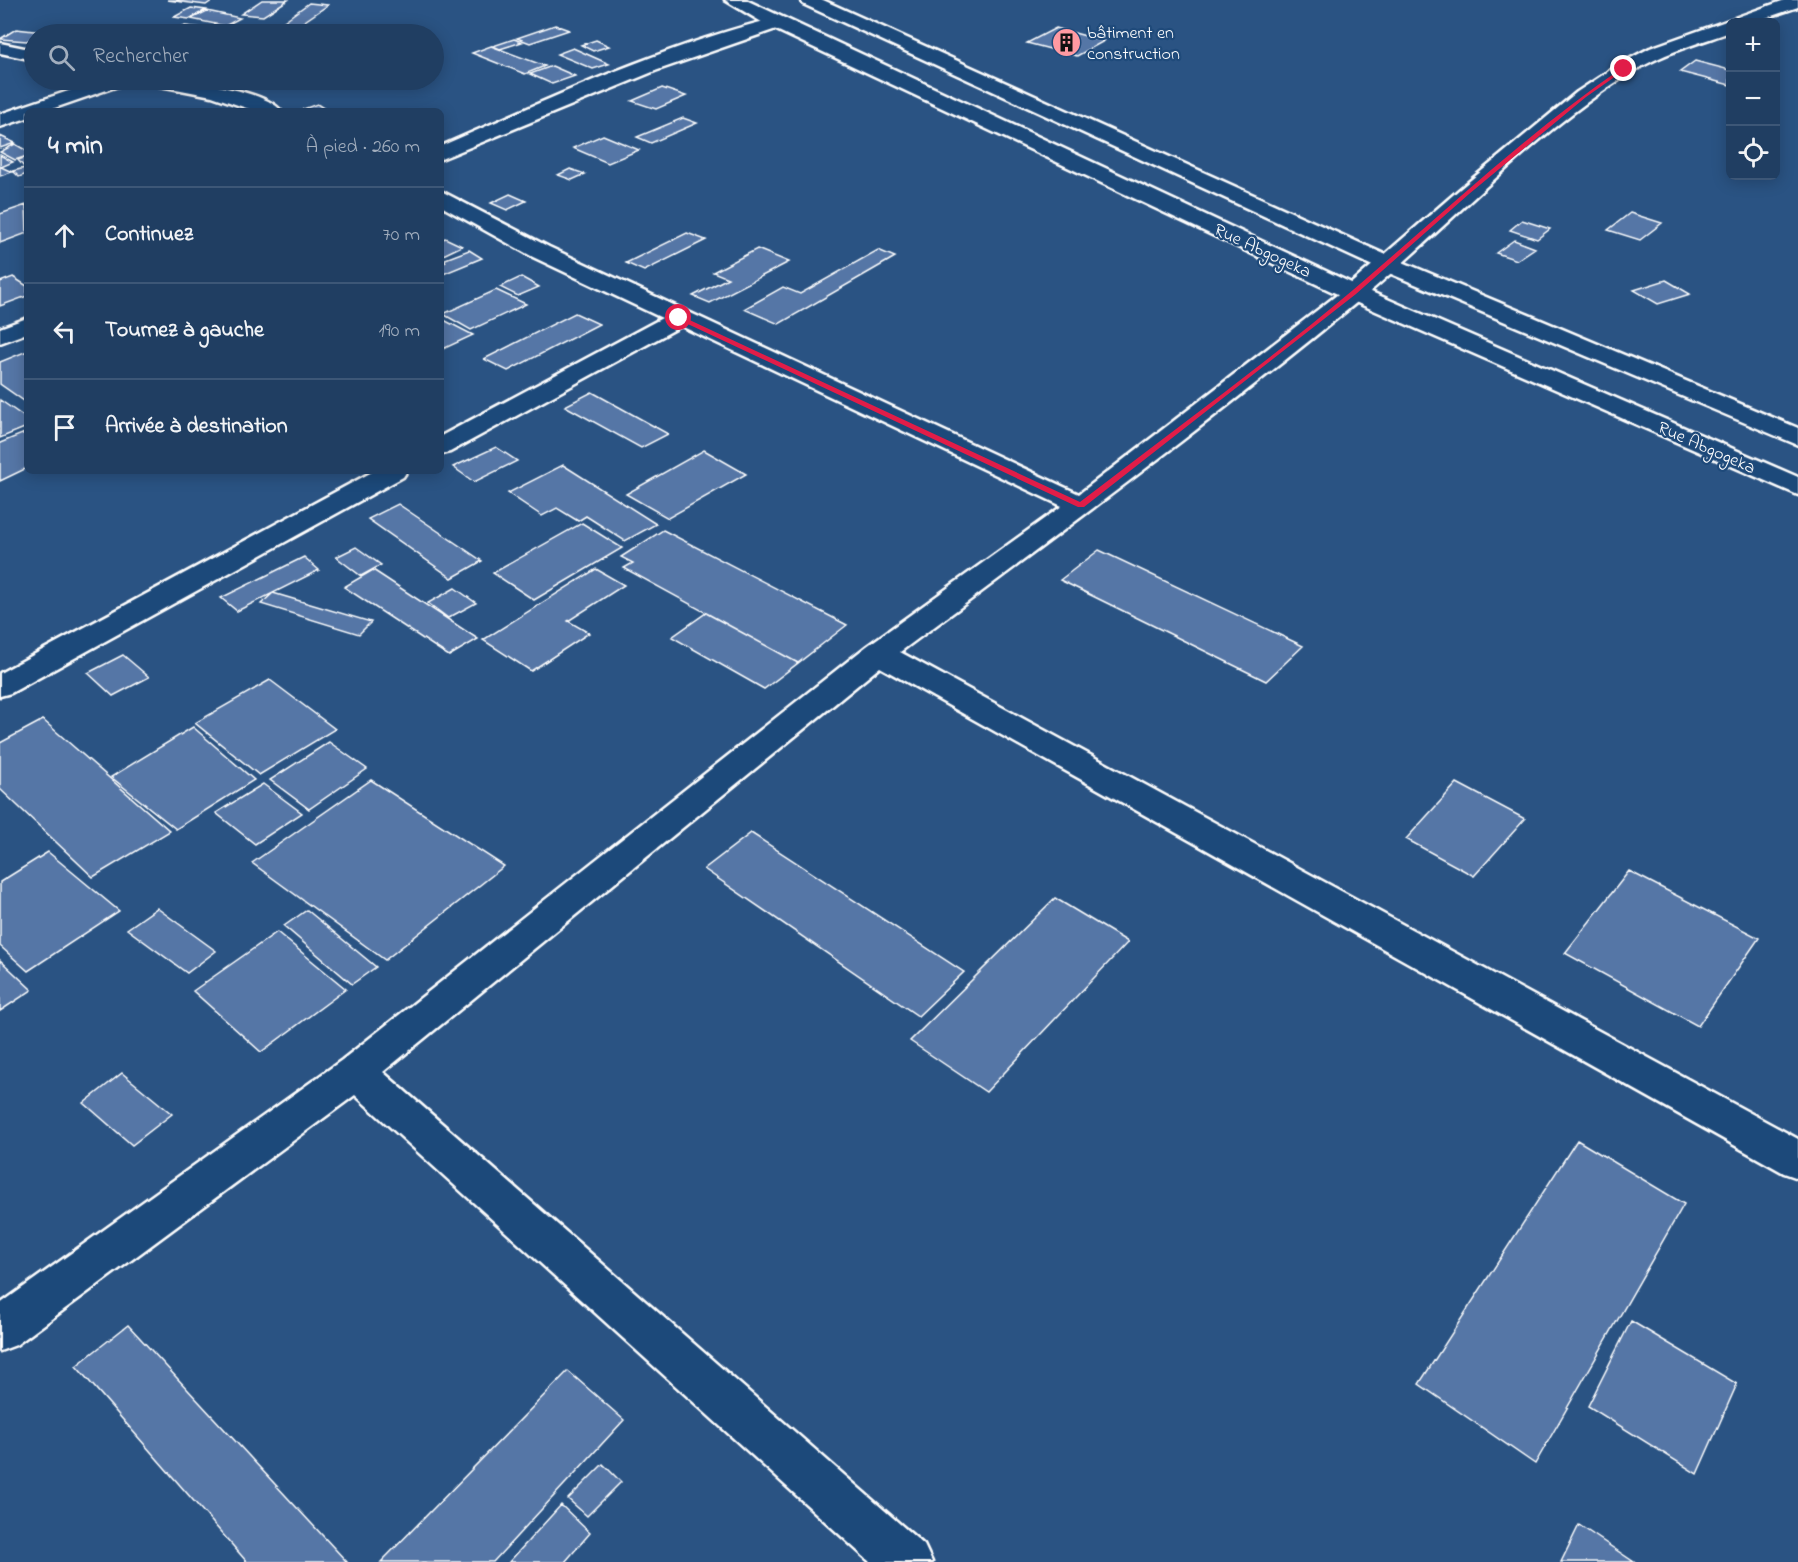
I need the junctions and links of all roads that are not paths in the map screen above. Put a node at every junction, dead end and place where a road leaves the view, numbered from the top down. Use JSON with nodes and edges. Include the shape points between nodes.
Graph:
{"nodes":[{"id":1,"x":733,"y":0,"type":"edge"},
{"id":2,"x":809,"y":0,"type":"edge"},
{"id":3,"x":1798,"y":1,"type":"edge"},
{"id":4,"x":1750,"y":18,"type":"edge"},
{"id":5,"x":776,"y":23,"type":"junction"},
{"id":6,"x":1726,"y":28,"type":"edge"},
{"id":7,"x":0,"y":48,"type":"edge"},
{"id":8,"x":24,"y":53,"type":"edge"},
{"id":9,"x":88,"y":90,"type":"edge"},
{"id":10,"x":217,"y":90,"type":"edge"},
{"id":11,"x":36,"y":108,"type":"edge"},
{"id":12,"x":265,"y":108,"type":"edge"},
{"id":13,"x":24,"y":112,"type":"edge"},
{"id":14,"x":0,"y":121,"type":"edge"},
{"id":15,"x":444,"y":152,"type":"edge"},
{"id":16,"x":444,"y":199,"type":"edge"},
{"id":17,"x":1385,"y":263,"type":"junction"},
{"id":18,"x":1354,"y":293,"type":"junction"},
{"id":19,"x":679,"y":318,"type":"junction"},
{"id":20,"x":24,"y":326,"type":"edge"},
{"id":21,"x":0,"y":336,"type":"edge"},
{"id":22,"x":1798,"y":437,"type":"edge"},
{"id":23,"x":444,"y":444,"type":"edge"},
{"id":24,"x":389,"y":474,"type":"edge"},
{"id":25,"x":1798,"y":487,"type":"edge"},
{"id":26,"x":1081,"y":505,"type":"junction"},
{"id":27,"x":878,"y":653,"type":"junction"},
{"id":28,"x":0,"y":686,"type":"edge"},
{"id":29,"x":356,"y":1072,"type":"junction"},
{"id":30,"x":1798,"y":1160,"type":"edge"},
{"id":31,"x":0,"y":1330,"type":"edge"},
{"id":32,"x":907,"y":1562,"type":"edge"}],
"edges":[{"from":1,"to":5,"type":"street","name":"Rue Abgogeka"},
{"from":2,"to":17,"type":"street","name":"Rue Abgogeka"},
{"from":3,"to":4,"type":"street"},
{"from":5,"to":15,"type":"street","via":[[578,94]]},
{"from":5,"to":18,"type":"street","name":"Rue Abgogeka"},
{"from":6,"to":17,"type":"street","via":[[1656,52],[1614,75]]},
{"from":7,"to":8,"type":"street"},
{"from":9,"to":11,"type":"street"},
{"from":10,"to":12,"type":"street"},
{"from":13,"to":14,"type":"street"},
{"from":16,"to":19,"type":"street","via":[[541,252]]},
{"from":17,"to":18,"type":"street"},
{"from":17,"to":22,"type":"street","name":"Rue Abgogeka"},
{"from":18,"to":25,"type":"street","name":"Rue Abgogeka"},
{"from":18,"to":26,"type":"street"},
{"from":19,"to":23,"type":"street"},
{"from":19,"to":26,"type":"street"},
{"from":20,"to":21,"type":"street"},
{"from":24,"to":28,"type":"street"},
{"from":26,"to":27,"type":"street"},
{"from":27,"to":29,"type":"street"},
{"from":27,"to":30,"type":"street"},
{"from":29,"to":31,"type":"street"},
{"from":29,"to":32,"type":"street"}]}
